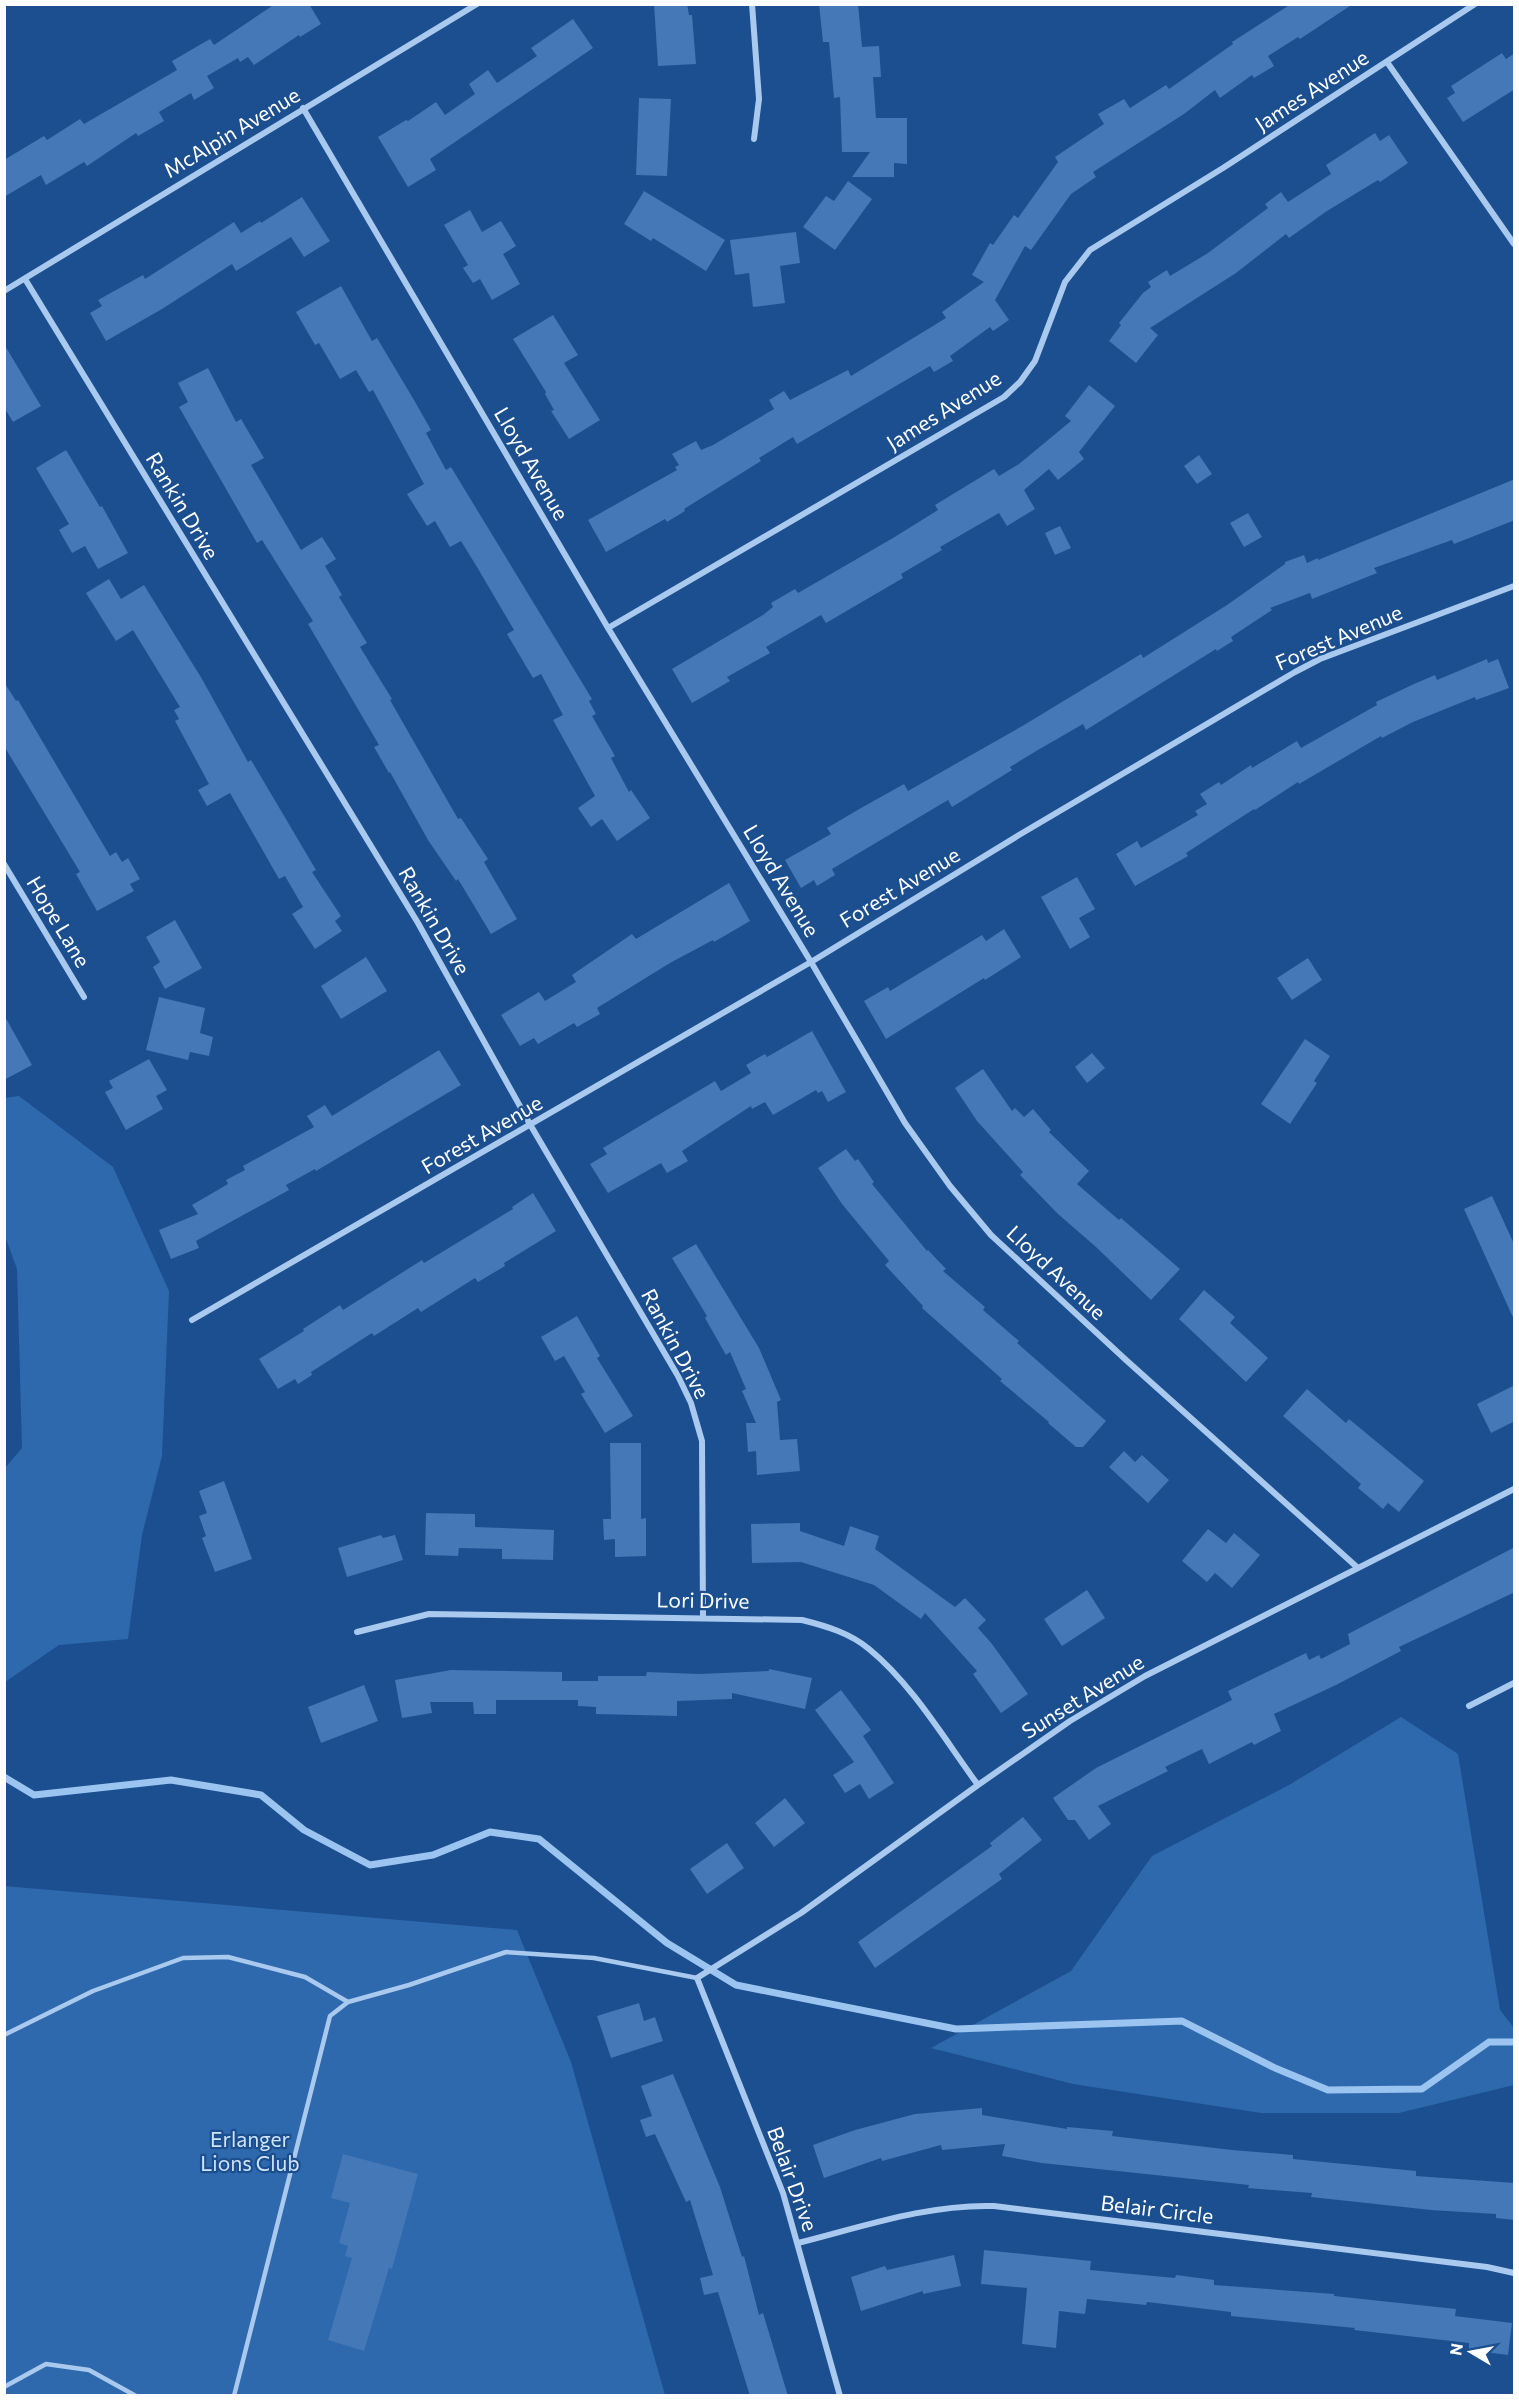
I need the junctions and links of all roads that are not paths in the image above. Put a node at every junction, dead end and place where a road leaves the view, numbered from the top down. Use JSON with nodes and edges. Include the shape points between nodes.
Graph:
{"nodes":[{"id":1,"x":477,"y":4,"type":"edge"},
{"id":2,"x":752,"y":4,"type":"edge"},
{"id":3,"x":1475,"y":4,"type":"edge"},
{"id":4,"x":1387,"y":62,"type":"junction"},
{"id":5,"x":303,"y":108,"type":"junction"},
{"id":6,"x":754,"y":139,"type":"dead end"},
{"id":7,"x":1515,"y":244,"type":"edge"},
{"id":8,"x":25,"y":279,"type":"junction"},
{"id":9,"x":4,"y":291,"type":"edge"},
{"id":10,"x":1515,"y":585,"type":"edge"},
{"id":11,"x":608,"y":628,"type":"junction"},
{"id":12,"x":4,"y":864,"type":"edge"},
{"id":13,"x":811,"y":962,"type":"junction"},
{"id":14,"x":84,"y":997,"type":"dead end"},
{"id":15,"x":531,"y":1126,"type":"junction"},
{"id":16,"x":192,"y":1320,"type":"dead end"},
{"id":17,"x":1515,"y":1489,"type":"edge"},
{"id":18,"x":1358,"y":1568,"type":"junction"},
{"id":19,"x":703,"y":1617,"type":"junction"},
{"id":20,"x":357,"y":1632,"type":"dead end"},
{"id":21,"x":1515,"y":1683,"type":"edge"},
{"id":22,"x":1469,"y":1706,"type":"dead end"},
{"id":23,"x":978,"y":1785,"type":"junction"},
{"id":24,"x":697,"y":1978,"type":"junction"},
{"id":25,"x":348,"y":2002,"type":"junction"},
{"id":26,"x":4,"y":2035,"type":"edge"},
{"id":27,"x":798,"y":2243,"type":"junction"},
{"id":28,"x":1515,"y":2273,"type":"edge"},
{"id":29,"x":4,"y":2387,"type":"edge"},
{"id":30,"x":136,"y":2396,"type":"edge"},
{"id":31,"x":234,"y":2396,"type":"edge"},
{"id":32,"x":840,"y":2396,"type":"edge"}],
"edges":[{"from":1,"to":5,"type":"street","name":"McAlpin Avenue"},
{"from":2,"to":6,"type":"street","via":[[759,99]]},
{"from":3,"to":4,"type":"street","name":"James Avenue"},
{"from":4,"to":7,"type":"street"},
{"from":4,"to":11,"type":"street","name":"James Avenue","via":[[1090,250],[1065,282],[1035,361],[1004,397]]},
{"from":5,"to":8,"type":"street","name":"McAlpin Avenue"},
{"from":5,"to":11,"type":"street","name":"Lloyd Avenue"},
{"from":8,"to":9,"type":"street","name":"McAlpin Avenue"},
{"from":8,"to":15,"type":"street","name":"Rankin Drive","via":[[418,923]]},
{"from":10,"to":13,"type":"street","name":"Forest Avenue","via":[[1320,659]]},
{"from":11,"to":13,"type":"street","name":"Lloyd Avenue"},
{"from":12,"to":14,"type":"street","name":"Hope Lane"},
{"from":13,"to":15,"type":"street","name":"Forest Avenue"},
{"from":13,"to":18,"type":"street","name":"Lloyd Avenue","via":[[905,1122],[991,1235]]},
{"from":15,"to":16,"type":"street","name":"Forest Avenue"},
{"from":15,"to":19,"type":"street","name":"Rankin Drive","via":[[691,1403],[702,1441]]},
{"from":17,"to":18,"type":"street","name":"Sunset Avenue"},
{"from":18,"to":23,"type":"street","name":"Sunset Avenue","via":[[1145,1676],[1070,1721]]},
{"from":19,"to":20,"type":"street","name":"Lori Drive","via":[[429,1614]]},
{"from":19,"to":23,"type":"street","name":"Lori Drive","via":[[802,1620],[848,1635],[898,1677]]},
{"from":21,"to":22,"type":"street"},
{"from":23,"to":24,"type":"street","name":"Sunset Avenue","via":[[801,1913]]},
{"from":24,"to":25,"type":"lane","via":[[594,1958],[506,1952]]},
{"from":24,"to":27,"type":"street","name":"Belair Drive","via":[[783,2193]]},
{"from":25,"to":26,"type":"lane","via":[[305,1977],[228,1957],[183,1958],[93,1991]]},
{"from":25,"to":31,"type":"lane","via":[[330,2016]]},
{"from":27,"to":28,"type":"street","name":"Belair Circle","via":[[939,2208],[994,2206]]},
{"from":27,"to":32,"type":"street","name":"Belair Drive"},
{"from":29,"to":30,"type":"lane","via":[[46,2364],[89,2370]]}]}
